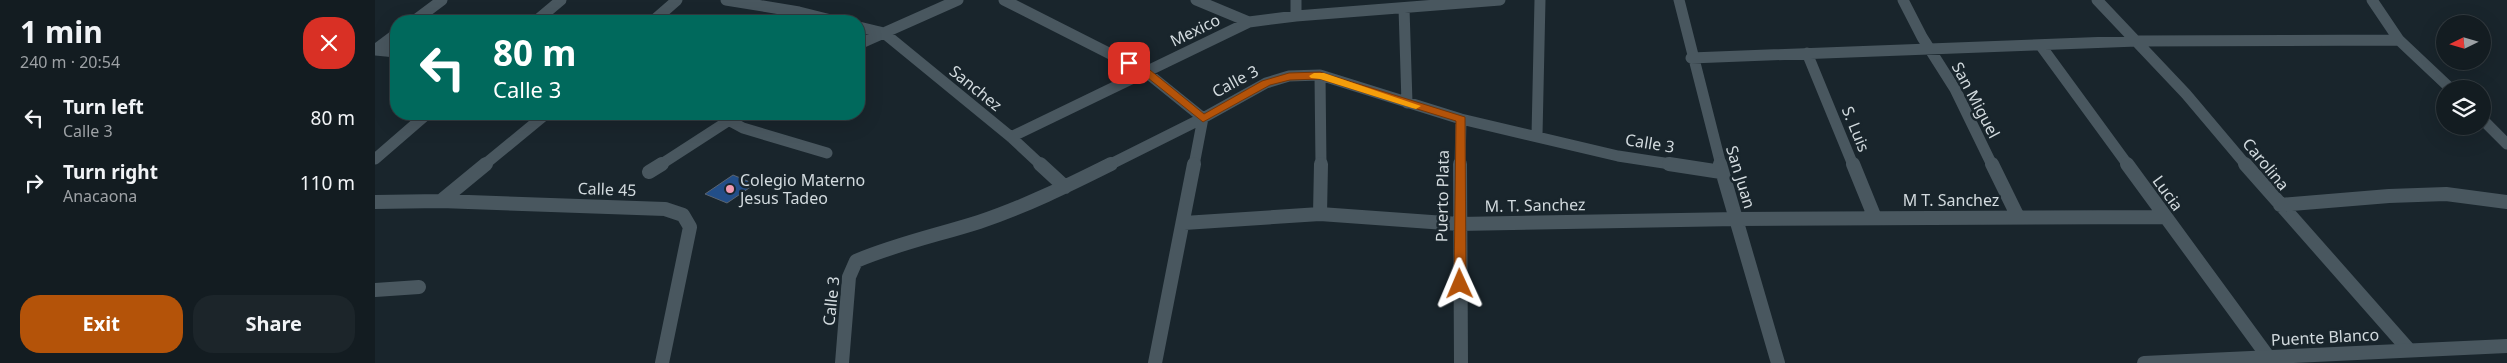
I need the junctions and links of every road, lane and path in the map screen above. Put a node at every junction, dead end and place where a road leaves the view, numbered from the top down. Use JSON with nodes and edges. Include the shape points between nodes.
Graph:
{"nodes":[{"id":1,"x":442,"y":0,"type":"edge"},
{"id":2,"x":561,"y":0,"type":"edge"},
{"id":3,"x":677,"y":0,"type":"edge"},
{"id":4,"x":726,"y":0,"type":"edge"},
{"id":5,"x":957,"y":0,"type":"edge"},
{"id":6,"x":1004,"y":0,"type":"edge"},
{"id":7,"x":1197,"y":0,"type":"edge"},
{"id":8,"x":1296,"y":0,"type":"edge"},
{"id":9,"x":1500,"y":0,"type":"edge"},
{"id":10,"x":1540,"y":0,"type":"edge"},
{"id":11,"x":1679,"y":0,"type":"edge"},
{"id":12,"x":1903,"y":0,"type":"edge"},
{"id":13,"x":2097,"y":0,"type":"edge"},
{"id":14,"x":2372,"y":0,"type":"edge"},
{"id":15,"x":1404,"y":8,"type":"junction"},
{"id":16,"x":799,"y":12,"type":"junction"},
{"id":17,"x":422,"y":15,"type":"edge"},
{"id":18,"x":543,"y":15,"type":"edge"},
{"id":19,"x":660,"y":15,"type":"edge"},
{"id":20,"x":794,"y":15,"type":"edge"},
{"id":21,"x":811,"y":15,"type":"edge"},
{"id":22,"x":1296,"y":16,"type":"junction"},
{"id":23,"x":1249,"y":22,"type":"junction"},
{"id":24,"x":865,"y":28,"type":"edge"},
{"id":25,"x":884,"y":33,"type":"junction"},
{"id":26,"x":390,"y":39,"type":"edge"},
{"id":27,"x":2399,"y":40,"type":"junction"},
{"id":28,"x":865,"y":41,"type":"edge"},
{"id":29,"x":2137,"y":41,"type":"junction"},
{"id":30,"x":2041,"y":46,"type":"junction"},
{"id":31,"x":1930,"y":49,"type":"junction"},
{"id":32,"x":375,"y":50,"type":"edge"},
{"id":33,"x":390,"y":51,"type":"edge"},
{"id":34,"x":1807,"y":54,"type":"junction"},
{"id":35,"x":1691,"y":58,"type":"junction"},
{"id":36,"x":1146,"y":72,"type":"junction"},
{"id":37,"x":1320,"y":76,"type":"junction"},
{"id":38,"x":2441,"y":80,"type":"edge"},
{"id":39,"x":1407,"y":103,"type":"junction"},
{"id":40,"x":1203,"y":118,"type":"junction"},
{"id":41,"x":1461,"y":119,"type":"junction"},
{"id":42,"x":420,"y":120,"type":"edge"},
{"id":43,"x":540,"y":120,"type":"edge"},
{"id":44,"x":728,"y":121,"type":"joint"},
{"id":45,"x":2491,"y":128,"type":"edge"},
{"id":46,"x":1537,"y":136,"type":"junction"},
{"id":47,"x":1011,"y":138,"type":"junction"},
{"id":48,"x":2507,"y":144,"type":"edge"},
{"id":49,"x":827,"y":153,"type":"dead end"},
{"id":50,"x":375,"y":159,"type":"edge"},
{"id":51,"x":649,"y":172,"type":"dead end"},
{"id":52,"x":1721,"y":172,"type":"junction"},
{"id":53,"x":1065,"y":187,"type":"junction"},
{"id":54,"x":441,"y":201,"type":"junction"},
{"id":55,"x":375,"y":202,"type":"edge"},
{"id":56,"x":2507,"y":202,"type":"edge"},
{"id":57,"x":2280,"y":205,"type":"junction"},
{"id":58,"x":1320,"y":214,"type":"junction"},
{"id":59,"x":2017,"y":217,"type":"junction"},
{"id":60,"x":2165,"y":217,"type":"junction"},
{"id":61,"x":1875,"y":218,"type":"junction"},
{"id":62,"x":1737,"y":219,"type":"junction"},
{"id":63,"x":1184,"y":224,"type":"junction"},
{"id":64,"x":1459,"y":224,"type":"junction"},
{"id":65,"x":419,"y":287,"type":"dead end"},
{"id":66,"x":375,"y":290,"type":"edge"},
{"id":67,"x":2507,"y":346,"type":"edge"},
{"id":68,"x":2409,"y":350,"type":"junction"},
{"id":69,"x":2269,"y":358,"type":"junction"},
{"id":70,"x":2302,"y":360,"type":"edge"},
{"id":71,"x":662,"y":363,"type":"edge"},
{"id":72,"x":842,"y":363,"type":"edge"},
{"id":73,"x":1155,"y":363,"type":"edge"},
{"id":74,"x":1461,"y":363,"type":"edge"},
{"id":75,"x":1778,"y":363,"type":"edge"},
{"id":76,"x":2144,"y":363,"type":"edge"}],
"edges":[{"from":1,"to":17,"type":"street"},
{"from":2,"to":18,"type":"street"},
{"from":3,"to":19,"type":"street"},
{"from":4,"to":16,"type":"street"},
{"from":5,"to":25,"type":"street"},
{"from":6,"to":36,"type":"street"},
{"from":7,"to":23,"type":"street"},
{"from":8,"to":22,"type":"street"},
{"from":9,"to":15,"type":"street","name":"Mexico"},
{"from":10,"to":46,"type":"street"},
{"from":11,"to":35,"type":"street","name":"San Juan"},
{"from":12,"to":31,"type":"street","name":"San Miguel"},
{"from":13,"to":29,"type":"street","name":"Carolina"},
{"from":14,"to":27,"type":"street"},
{"from":15,"to":22,"type":"street","name":"Mexico"},
{"from":15,"to":39,"type":"street"},
{"from":16,"to":20,"type":"street"},
{"from":16,"to":21,"type":"street"},
{"from":22,"to":23,"type":"street","name":"Mexico"},
{"from":23,"to":36,"type":"street","name":"Mexico"},
{"from":24,"to":25,"type":"street","name":"Sanchez"},
{"from":25,"to":28,"type":"street"},
{"from":25,"to":47,"type":"street","name":"Sanchez"},
{"from":26,"to":32,"type":"street"},
{"from":27,"to":29,"type":"street"},
{"from":27,"to":38,"type":"street"},
{"from":29,"to":30,"type":"street"},
{"from":29,"to":57,"type":"street","name":"Carolina"},
{"from":30,"to":31,"type":"street"},
{"from":30,"to":60,"type":"street","name":"Lucia"},
{"from":31,"to":34,"type":"street"},
{"from":31,"to":59,"type":"street","name":"San Miguel","via":[[1955,89]]},
{"from":32,"to":33,"type":"street"},
{"from":34,"to":35,"type":"street"},
{"from":34,"to":61,"type":"street","name":"S. Luis"},
{"from":35,"to":52,"type":"street","name":"San Juan"},
{"from":36,"to":40,"type":"street"},
{"from":36,"to":47,"type":"street","name":"Mexico"},
{"from":37,"to":39,"type":"street","name":"Calle 3"},
{"from":37,"to":40,"type":"street","name":"Calle 3","via":[[1289,76],[1266,83]]},
{"from":37,"to":58,"type":"street"},
{"from":39,"to":41,"type":"street","name":"Calle 3"},
{"from":40,"to":53,"type":"street","name":"Calle 3"},
{"from":40,"to":63,"type":"street"},
{"from":41,"to":46,"type":"street","name":"Calle 3"},
{"from":41,"to":64,"type":"street","name":"Puerto Plata"},
{"from":42,"to":50,"type":"street"},
{"from":43,"to":54,"type":"street"},
{"from":44,"to":49,"type":"street"},
{"from":44,"to":51,"type":"street"},
{"from":45,"to":48,"type":"street"},
{"from":46,"to":52,"type":"street","name":"Calle 3","via":[[1617,156]]},
{"from":47,"to":53,"type":"street","name":"Sanchez"},
{"from":52,"to":62,"type":"street","name":"San Juan"},
{"from":53,"to":72,"type":"street","name":"Calle 3","via":[[981,221],[884,249],[856,261],[849,277]]},
{"from":54,"to":55,"type":"street","name":"Calle 45"},
{"from":54,"to":71,"type":"street","name":"Calle 45","via":[[665,208],[683,215],[691,227]]},
{"from":56,"to":57,"type":"street","via":[[2446,194]]},
{"from":57,"to":68,"type":"street","name":"Carolina"},
{"from":58,"to":63,"type":"street","name":"M. T. Sanchez"},
{"from":58,"to":64,"type":"street","name":"M. T. Sanchez"},
{"from":59,"to":60,"type":"street","name":"M T. Sanchez"},
{"from":59,"to":61,"type":"street","name":"M T. Sanchez"},
{"from":60,"to":69,"type":"street","name":"Lucia"},
{"from":61,"to":62,"type":"street","name":"M T. Sanchez"},
{"from":62,"to":64,"type":"street","name":"M. T. Sanchez"},
{"from":62,"to":75,"type":"street","name":"San Juan"},
{"from":63,"to":73,"type":"street"},
{"from":64,"to":74,"type":"street","name":"Puerto Plata"},
{"from":65,"to":66,"type":"street"},
{"from":67,"to":68,"type":"street","name":"Puente Blanco"},
{"from":68,"to":70,"type":"street","name":"Puente Blanco"},
{"from":69,"to":70,"type":"street","name":"Puente Blanco"},
{"from":69,"to":76,"type":"street","name":"Puente Blanco"}]}
